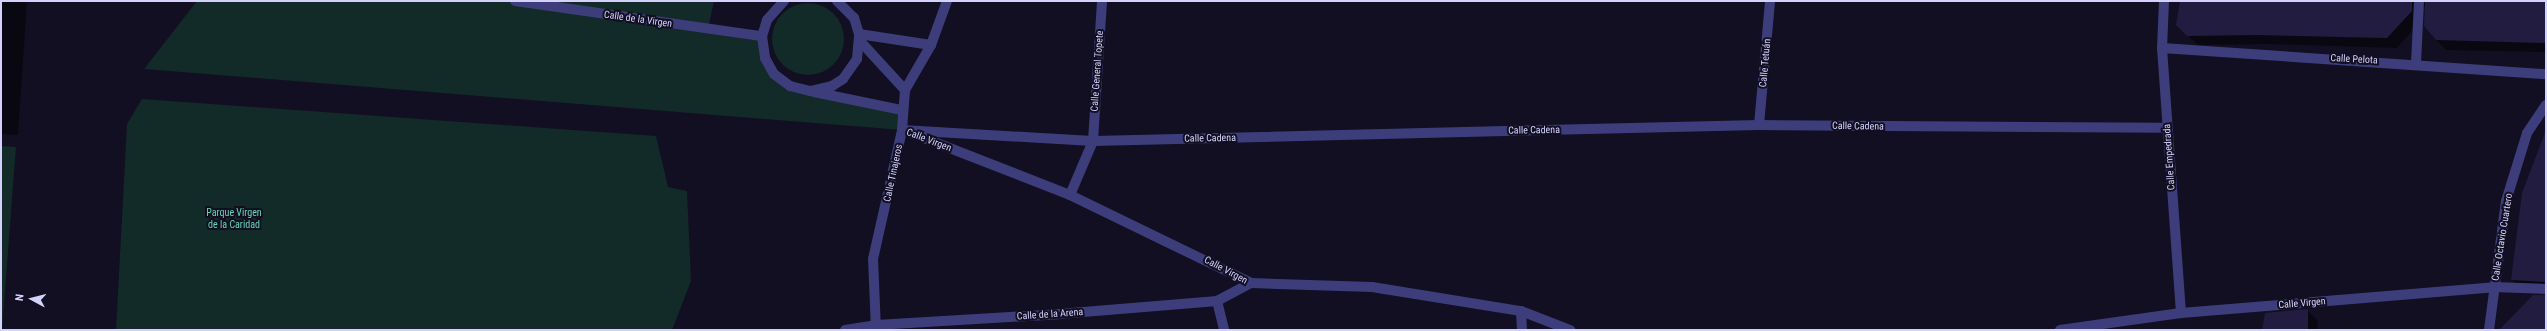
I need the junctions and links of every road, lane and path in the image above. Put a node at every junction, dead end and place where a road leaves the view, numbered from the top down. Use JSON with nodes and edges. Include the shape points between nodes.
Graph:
{"nodes":[{"id":1,"x":515,"y":1,"type":"edge"},
{"id":2,"x":784,"y":1,"type":"edge"},
{"id":3,"x":946,"y":1,"type":"edge"},
{"id":4,"x":1102,"y":1,"type":"edge"},
{"id":5,"x":1770,"y":1,"type":"edge"},
{"id":6,"x":2164,"y":1,"type":"edge"},
{"id":7,"x":2419,"y":1,"type":"edge"},
{"id":8,"x":841,"y":3,"type":"edge"},
{"id":9,"x":762,"y":36,"type":"junction"},
{"id":10,"x":860,"y":38,"type":"junction"},
{"id":11,"x":931,"y":45,"type":"junction"},
{"id":12,"x":2162,"y":48,"type":"junction"},
{"id":13,"x":2416,"y":63,"type":"junction"},
{"id":14,"x":2546,"y":74,"type":"edge"},
{"id":15,"x":905,"y":90,"type":"junction"},
{"id":16,"x":810,"y":91,"type":"junction"},
{"id":17,"x":2546,"y":105,"type":"edge"},
{"id":18,"x":902,"y":110,"type":"junction"},
{"id":19,"x":1759,"y":125,"type":"junction"},
{"id":20,"x":2167,"y":128,"type":"junction"},
{"id":21,"x":902,"y":130,"type":"junction"},
{"id":22,"x":1093,"y":141,"type":"junction"},
{"id":23,"x":1070,"y":195,"type":"junction"},
{"id":24,"x":1251,"y":283,"type":"junction"},
{"id":25,"x":2494,"y":287,"type":"junction"},
{"id":26,"x":2546,"y":289,"type":"edge"},
{"id":27,"x":1217,"y":300,"type":"junction"},
{"id":28,"x":1521,"y":311,"type":"junction"},
{"id":29,"x":2181,"y":313,"type":"junction"},
{"id":30,"x":876,"y":327,"type":"edge"},
{"id":31,"x":845,"y":330,"type":"edge"},
{"id":32,"x":1224,"y":330,"type":"edge"},
{"id":33,"x":1522,"y":330,"type":"edge"},
{"id":34,"x":1570,"y":330,"type":"edge"},
{"id":35,"x":2060,"y":330,"type":"edge"},
{"id":36,"x":2489,"y":330,"type":"edge"}],
"edges":[{"from":1,"to":9,"type":"street","name":"Calle de la Virgen"},
{"from":2,"to":9,"type":"street","via":[[772,12]]},
{"from":3,"to":11,"type":"street","name":"Calle Tinajeros"},
{"from":4,"to":22,"type":"street","name":"Calle General Topete"},
{"from":5,"to":19,"type":"street","name":"Calle Tetuán"},
{"from":6,"to":12,"type":"street","name":"Calle Empedrada"},
{"from":7,"to":13,"type":"street"},
{"from":8,"to":10,"type":"street","via":[[854,18]]},
{"from":9,"to":16,"type":"street","via":[[764,58],[774,74],[790,86]]},
{"from":10,"to":11,"type":"street"},
{"from":10,"to":15,"type":"street"},
{"from":10,"to":16,"type":"street","via":[[857,59],[843,79],[832,86]]},
{"from":11,"to":15,"type":"street","name":"Calle Tinajeros"},
{"from":12,"to":13,"type":"street","name":"Calle Pelota"},
{"from":12,"to":20,"type":"street","name":"Calle Empedrada"},
{"from":13,"to":14,"type":"street","name":"Calle Pelota"},
{"from":15,"to":18,"type":"street","name":"Calle Tinajeros"},
{"from":16,"to":18,"type":"street"},
{"from":17,"to":25,"type":"street","name":"Calle Octavio Cuartero","via":[[2527,134],[2506,201]]},
{"from":18,"to":21,"type":"street","name":"Calle Tinajeros"},
{"from":19,"to":20,"type":"street","name":"Calle Cadena"},
{"from":19,"to":22,"type":"street","name":"Calle Cadena"},
{"from":20,"to":29,"type":"street","name":"Calle Empedrada"},
{"from":21,"to":22,"type":"street","name":"Calle Cadena"},
{"from":21,"to":23,"type":"street","name":"Calle Virgen"},
{"from":21,"to":30,"type":"street","name":"Calle Tinajeros","via":[[874,259]]},
{"from":22,"to":23,"type":"street","name":"Calle General Topete"},
{"from":23,"to":24,"type":"street","name":"Calle Virgen"},
{"from":24,"to":27,"type":"street","name":"Calle de la Arena"},
{"from":24,"to":28,"type":"street","name":"Calle Virgen","via":[[1372,287]]},
{"from":25,"to":26,"type":"street","name":"Calle Virgen"},
{"from":25,"to":29,"type":"street","name":"Calle Virgen"},
{"from":25,"to":36,"type":"street","name":"Calle Octavio Cuartero"},
{"from":27,"to":30,"type":"street","name":"Calle de la Arena"},
{"from":27,"to":32,"type":"street"},
{"from":28,"to":33,"type":"street"},
{"from":28,"to":34,"type":"street","name":"Calle Virgen"},
{"from":29,"to":35,"type":"street","name":"Calle Virgen"},
{"from":30,"to":31,"type":"street","name":"Calle de la Arena"}]}
